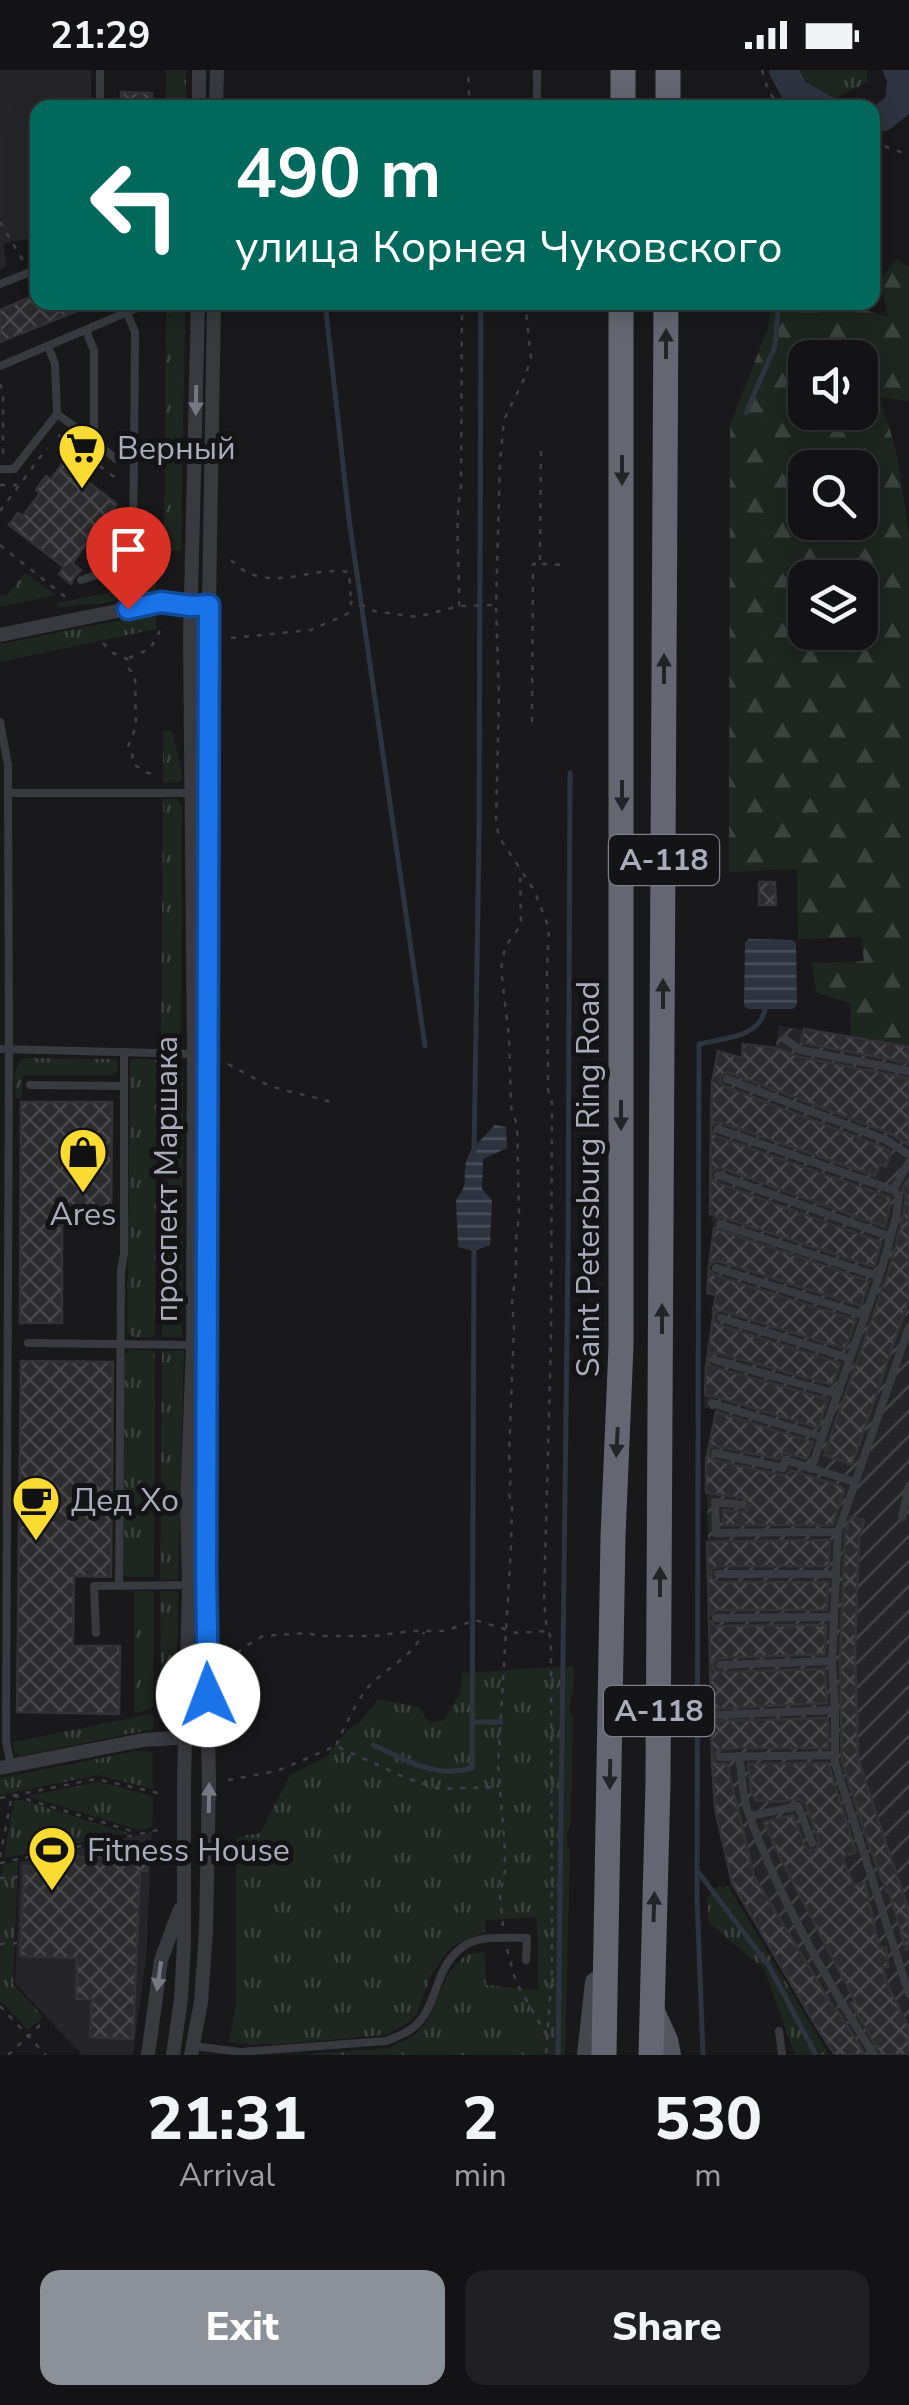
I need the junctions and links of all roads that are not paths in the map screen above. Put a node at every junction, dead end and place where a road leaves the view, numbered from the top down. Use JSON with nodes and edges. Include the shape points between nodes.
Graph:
{"nodes":[{"id":1,"x":100,"y":70,"type":"edge"},
{"id":2,"x":199,"y":70,"type":"edge"},
{"id":3,"x":217,"y":70,"type":"edge"},
{"id":4,"x":537,"y":70,"type":"edge"},
{"id":5,"x":623,"y":70,"type":"edge"},
{"id":6,"x":668,"y":70,"type":"edge"},
{"id":7,"x":100,"y":100,"type":"edge"},
{"id":8,"x":199,"y":100,"type":"edge"},
{"id":9,"x":216,"y":100,"type":"edge"},
{"id":10,"x":538,"y":100,"type":"edge"},
{"id":11,"x":623,"y":100,"type":"edge"},
{"id":12,"x":668,"y":100,"type":"edge"},
{"id":13,"x":30,"y":271,"type":"edge"},
{"id":14,"x":0,"y":284,"type":"edge"},
{"id":15,"x":134,"y":310,"type":"edge"},
{"id":16,"x":198,"y":310,"type":"edge"},
{"id":17,"x":214,"y":310,"type":"edge"},
{"id":18,"x":621,"y":310,"type":"edge"},
{"id":19,"x":666,"y":310,"type":"edge"},
{"id":20,"x":127,"y":313,"type":"junction"},
{"id":21,"x":86,"y":330,"type":"junction"},
{"id":22,"x":48,"y":346,"type":"junction"},
{"id":23,"x":0,"y":366,"type":"edge"},
{"id":24,"x":58,"y":414,"type":"junction"},
{"id":25,"x":94,"y":441,"type":"junction"},
{"id":26,"x":134,"y":459,"type":"junction"},
{"id":27,"x":1,"y":469,"type":"edge"},
{"id":28,"x":81,"y":580,"type":"dead end"},
{"id":29,"x":209,"y":605,"type":"junction"},
{"id":30,"x":191,"y":606,"type":"junction"},
{"id":31,"x":0,"y":635,"type":"edge"},
{"id":32,"x":0,"y":722,"type":"edge"},
{"id":33,"x":8,"y":793,"type":"junction"},
{"id":34,"x":193,"y":793,"type":"junction"},
{"id":35,"x":785,"y":1039,"type":"dead end"},
{"id":36,"x":5,"y":1049,"type":"edge"},
{"id":37,"x":124,"y":1052,"type":"junction"},
{"id":38,"x":194,"y":1054,"type":"junction"},
{"id":39,"x":909,"y":1070,"type":"edge"},
{"id":40,"x":726,"y":1079,"type":"dead end"},
{"id":41,"x":30,"y":1085,"type":"dead end"},
{"id":42,"x":124,"y":1086,"type":"junction"},
{"id":43,"x":718,"y":1129,"type":"dead end"},
{"id":44,"x":909,"y":1158,"type":"edge"},
{"id":45,"x":718,"y":1175,"type":"dead end"},
{"id":46,"x":893,"y":1190,"type":"junction"},
{"id":47,"x":720,"y":1224,"type":"dead end"},
{"id":48,"x":891,"y":1237,"type":"junction"},
{"id":49,"x":716,"y":1268,"type":"dead end"},
{"id":50,"x":877,"y":1276,"type":"junction"},
{"id":51,"x":864,"y":1315,"type":"junction"},
{"id":52,"x":720,"y":1318,"type":"dead end"},
{"id":53,"x":909,"y":1327,"type":"edge"},
{"id":54,"x":28,"y":1343,"type":"dead end"},
{"id":55,"x":120,"y":1344,"type":"junction"},
{"id":56,"x":193,"y":1345,"type":"junction"},
{"id":57,"x":850,"y":1358,"type":"junction"},
{"id":58,"x":715,"y":1360,"type":"dead end"},
{"id":59,"x":837,"y":1394,"type":"junction"},
{"id":60,"x":712,"y":1404,"type":"dead end"},
{"id":61,"x":3,"y":1410,"type":"edge"},
{"id":62,"x":822,"y":1437,"type":"junction"},
{"id":63,"x":716,"y":1453,"type":"dead end"},
{"id":64,"x":812,"y":1468,"type":"junction"},
{"id":65,"x":855,"y":1482,"type":"junction"},
{"id":66,"x":909,"y":1486,"type":"edge"},
{"id":67,"x":744,"y":1506,"type":"dead end"},
{"id":68,"x":902,"y":1517,"type":"dead end"},
{"id":69,"x":838,"y":1532,"type":"junction"},
{"id":70,"x":718,"y":1574,"type":"dead end"},
{"id":71,"x":836,"y":1574,"type":"junction"},
{"id":72,"x":190,"y":1585,"type":"junction"},
{"id":73,"x":119,"y":1586,"type":"junction"},
{"id":74,"x":834,"y":1617,"type":"junction"},
{"id":75,"x":716,"y":1618,"type":"dead end"},
{"id":76,"x":96,"y":1633,"type":"dead end"},
{"id":77,"x":832,"y":1662,"type":"junction"},
{"id":78,"x":720,"y":1665,"type":"dead end"},
{"id":79,"x":835,"y":1710,"type":"junction"},
{"id":80,"x":715,"y":1715,"type":"dead end"},
{"id":81,"x":206,"y":1736,"type":"junction"},
{"id":82,"x":186,"y":1737,"type":"junction"},
{"id":83,"x":835,"y":1755,"type":"junction"},
{"id":84,"x":740,"y":1756,"type":"junction"},
{"id":85,"x":720,"y":1757,"type":"dead end"},
{"id":86,"x":5,"y":1767,"type":"edge"},
{"id":87,"x":750,"y":1816,"type":"junction"},
{"id":88,"x":812,"y":1843,"type":"dead end"},
{"id":89,"x":609,"y":1845,"type":"junction"},
{"id":90,"x":184,"y":1900,"type":"junction"},
{"id":91,"x":526,"y":1960,"type":"dead end"},
{"id":92,"x":909,"y":1994,"type":"edge"},
{"id":93,"x":651,"y":2005,"type":"junction"},
{"id":94,"x":779,"y":2031,"type":"dead end"},
{"id":95,"x":192,"y":2050,"type":"edge"},
{"id":96,"x":148,"y":2055,"type":"edge"},
{"id":97,"x":172,"y":2055,"type":"edge"},
{"id":98,"x":587,"y":2055,"type":"edge"},
{"id":99,"x":604,"y":2055,"type":"edge"},
{"id":100,"x":651,"y":2055,"type":"edge"},
{"id":101,"x":670,"y":2055,"type":"edge"},
{"id":102,"x":782,"y":2055,"type":"edge"},
{"id":103,"x":874,"y":2055,"type":"edge"}],
"edges":[{"from":1,"to":7,"type":"lane"},
{"from":2,"to":8,"type":"street"},
{"from":3,"to":9,"type":"street"},
{"from":4,"to":10,"type":"lane"},
{"from":5,"to":11,"type":"highway"},
{"from":6,"to":12,"type":"highway"},
{"from":13,"to":14,"type":"lane"},
{"from":15,"to":20,"type":"lane"},
{"from":16,"to":30,"type":"street","name":"проспект Маршака","one_way":true},
{"from":17,"to":29,"type":"street","name":"проспект Маршака"},
{"from":18,"to":89,"type":"highway","name":"Saint Petersburg Ring Road","number":"А-118","one_way":true,"via":[[621,1346]]},
{"from":93,"to":19,"type":"highway","number":"А-118","one_way":true,"via":[[659,1705]]},
{"from":20,"to":21,"type":"lane"},
{"from":20,"to":26,"type":"lane","via":[[135,332]]},
{"from":21,"to":22,"type":"lane"},
{"from":21,"to":25,"type":"lane","via":[[94,351]]},
{"from":22,"to":23,"type":"lane"},
{"from":22,"to":24,"type":"lane"},
{"from":24,"to":25,"type":"lane"},
{"from":24,"to":27,"type":"lane","via":[[14,469]]},
{"from":25,"to":26,"type":"lane","via":[[116,459]]},
{"from":26,"to":28,"type":"lane","via":[[134,530],[100,574]]},
{"from":29,"to":30,"type":"street"},
{"from":29,"to":81,"type":"street","name":"проспект Маршака"},
{"from":30,"to":31,"type":"street","via":[[161,602]]},
{"from":30,"to":34,"type":"street","name":"проспект Маршака"},
{"from":32,"to":33,"type":"lane"},
{"from":33,"to":34,"type":"lane"},
{"from":33,"to":36,"type":"lane"},
{"from":34,"to":38,"type":"street","name":"проспект Маршака"},
{"from":35,"to":39,"type":"lane","via":[[800,1050]]},
{"from":36,"to":37,"type":"lane"},
{"from":36,"to":61,"type":"lane"},
{"from":37,"to":38,"type":"lane"},
{"from":37,"to":42,"type":"lane"},
{"from":38,"to":56,"type":"street","name":"проспект Маршака"},
{"from":40,"to":44,"type":"lane","via":[[886,1140]]},
{"from":41,"to":42,"type":"lane"},
{"from":42,"to":55,"type":"lane"},
{"from":43,"to":46,"type":"lane"},
{"from":44,"to":46,"type":"lane"},
{"from":45,"to":48,"type":"lane"},
{"from":46,"to":48,"type":"lane","via":[[899,1196]]},
{"from":47,"to":50,"type":"lane"},
{"from":48,"to":50,"type":"lane"},
{"from":49,"to":51,"type":"lane"},
{"from":50,"to":51,"type":"lane"},
{"from":51,"to":57,"type":"lane"},
{"from":52,"to":57,"type":"lane"},
{"from":53,"to":65,"type":"lane"},
{"from":54,"to":55,"type":"lane"},
{"from":55,"to":56,"type":"lane"},
{"from":55,"to":73,"type":"lane"},
{"from":56,"to":72,"type":"street","name":"проспект Маршака"},
{"from":57,"to":59,"type":"lane"},
{"from":58,"to":59,"type":"lane"},
{"from":59,"to":62,"type":"lane"},
{"from":60,"to":62,"type":"lane"},
{"from":61,"to":86,"type":"lane"},
{"from":62,"to":64,"type":"lane"},
{"from":63,"to":64,"type":"lane"},
{"from":64,"to":65,"type":"lane"},
{"from":65,"to":69,"type":"lane"},
{"from":66,"to":68,"type":"lane"},
{"from":67,"to":69,"type":"lane","via":[[715,1502],[716,1533]]},
{"from":69,"to":71,"type":"lane"},
{"from":70,"to":71,"type":"lane"},
{"from":71,"to":74,"type":"lane"},
{"from":72,"to":73,"type":"lane"},
{"from":72,"to":82,"type":"street","name":"проспект Маршака"},
{"from":73,"to":76,"type":"lane","via":[[94,1586]]},
{"from":74,"to":75,"type":"lane"},
{"from":74,"to":77,"type":"lane"},
{"from":77,"to":78,"type":"lane"},
{"from":77,"to":79,"type":"lane"},
{"from":79,"to":80,"type":"lane"},
{"from":79,"to":83,"type":"lane"},
{"from":81,"to":82,"type":"street"},
{"from":95,"to":81,"type":"street","name":"проспект Маршака","one_way":true,"via":[[206,1931]]},
{"from":82,"to":86,"type":"street"},
{"from":82,"to":90,"type":"street","name":"проспект Маршака"},
{"from":83,"to":84,"type":"lane"},
{"from":83,"to":92,"type":"lane"},
{"from":84,"to":85,"type":"lane"},
{"from":84,"to":87,"type":"lane"},
{"from":87,"to":88,"type":"lane","via":[[798,1806]]},
{"from":87,"to":103,"type":"lane","via":[[824,1974]]},
{"from":89,"to":98,"type":"main road"},
{"from":89,"to":99,"type":"highway","name":"Saint Petersburg Ring Road","number":"А-118"},
{"from":90,"to":96,"type":"street","one_way":true,"via":[[161,1960]]},
{"from":90,"to":97,"type":"street","name":"проспект Маршака"},
{"from":91,"to":95,"type":"lane","via":[[526,1938],[465,1946],[442,1969],[418,2024],[386,2041]]},
{"from":93,"to":100,"type":"highway","number":"А-118"},
{"from":93,"to":101,"type":"main road"},
{"from":94,"to":102,"type":"lane"}]}
